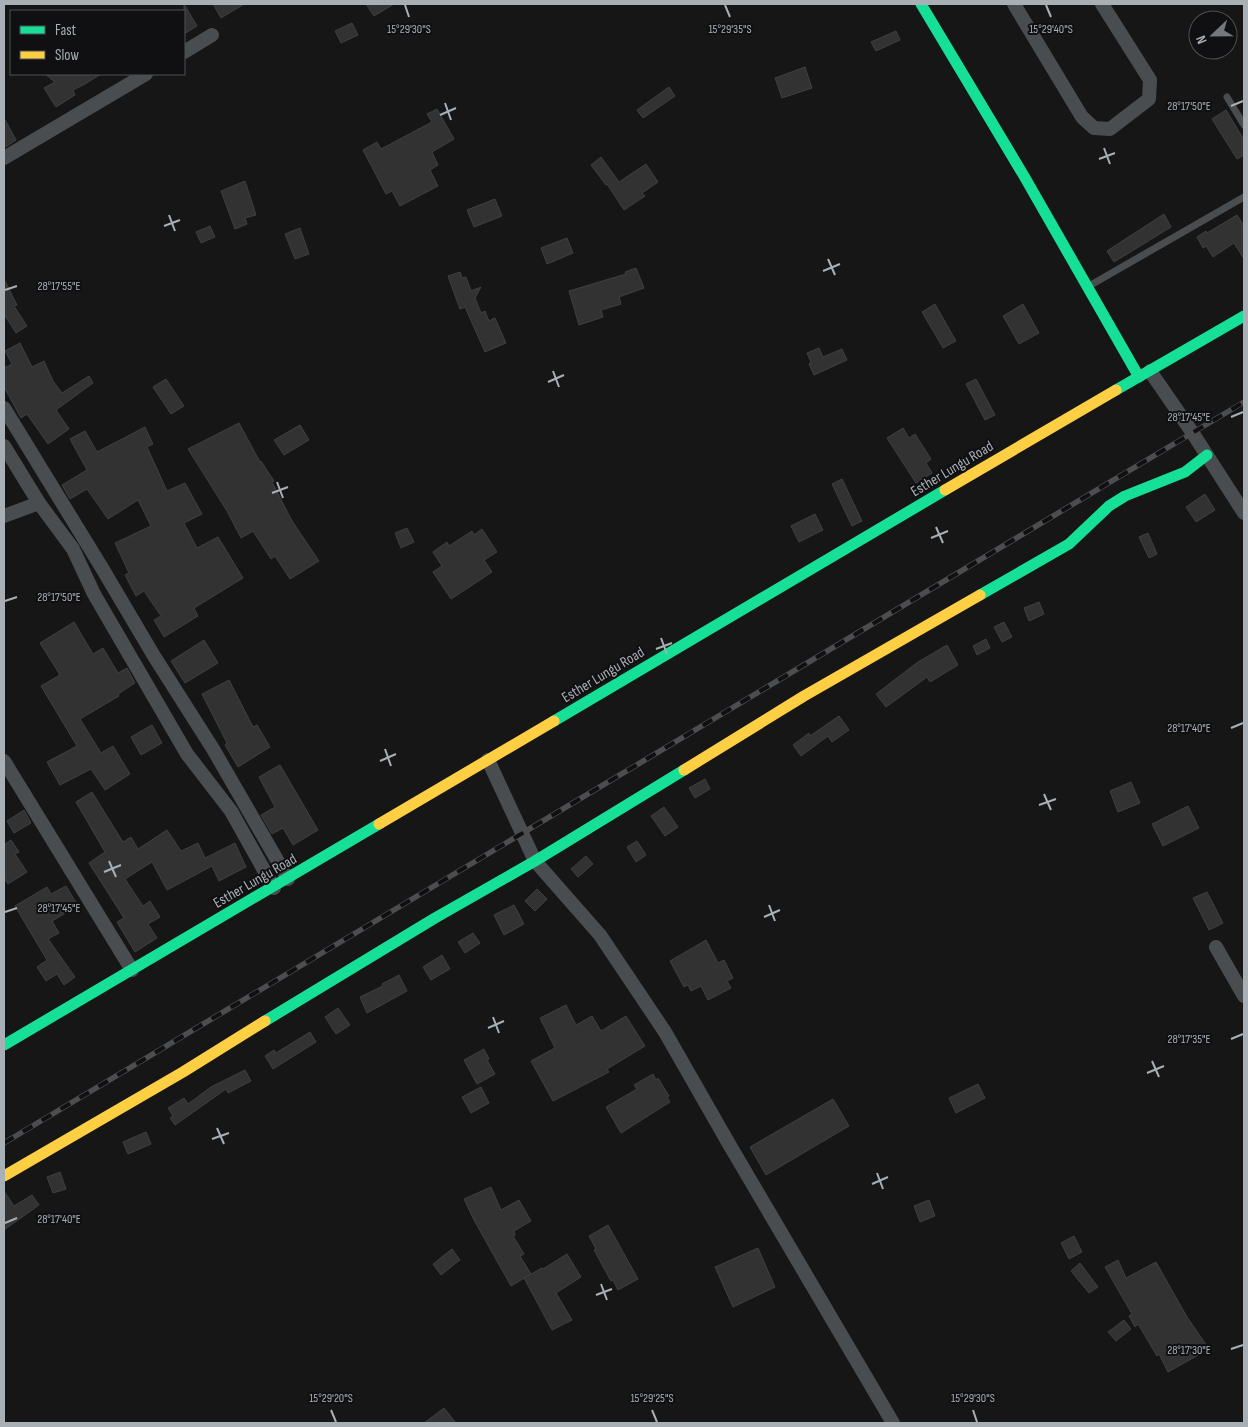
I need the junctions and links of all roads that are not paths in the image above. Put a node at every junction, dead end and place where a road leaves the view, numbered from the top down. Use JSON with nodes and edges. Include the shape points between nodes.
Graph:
{"nodes":[{"id":1,"x":921,"y":4,"type":"edge"},
{"id":2,"x":1014,"y":4,"type":"edge"},
{"id":3,"x":1102,"y":4,"type":"edge"},
{"id":4,"x":212,"y":35,"type":"dead end"},
{"id":5,"x":185,"y":51,"type":"edge"},
{"id":6,"x":144,"y":75,"type":"edge"},
{"id":7,"x":1227,"y":97,"type":"dead end"},
{"id":8,"x":1244,"y":125,"type":"edge"},
{"id":9,"x":4,"y":158,"type":"edge"},
{"id":10,"x":1244,"y":197,"type":"edge"},
{"id":11,"x":1087,"y":288,"type":"junction"},
{"id":12,"x":1244,"y":316,"type":"edge"},
{"id":13,"x":1144,"y":374,"type":"junction"},
{"id":14,"x":4,"y":408,"type":"edge"},
{"id":15,"x":4,"y":446,"type":"edge"},
{"id":16,"x":1207,"y":455,"type":"junction"},
{"id":17,"x":39,"y":503,"type":"junction"},
{"id":18,"x":1244,"y":513,"type":"edge"},
{"id":19,"x":4,"y":516,"type":"edge"},
{"id":20,"x":488,"y":760,"type":"junction"},
{"id":21,"x":4,"y":761,"type":"edge"},
{"id":22,"x":536,"y":861,"type":"junction"},
{"id":23,"x":288,"y":879,"type":"junction"},
{"id":24,"x":274,"y":888,"type":"junction"},
{"id":25,"x":1216,"y":947,"type":"dead end"},
{"id":26,"x":132,"y":970,"type":"junction"},
{"id":27,"x":1244,"y":996,"type":"edge"},
{"id":28,"x":4,"y":1045,"type":"edge"},
{"id":29,"x":4,"y":1176,"type":"edge"},
{"id":30,"x":893,"y":1423,"type":"edge"}],
"edges":[{"from":1,"to":11,"type":"street"},
{"from":2,"to":3,"type":"street","via":[[1082,117],[1094,128],[1110,129],[1149,99],[1150,80]]},
{"from":4,"to":5,"type":"street"},
{"from":6,"to":9,"type":"street"},
{"from":7,"to":8,"type":"lane"},
{"from":10,"to":11,"type":"lane"},
{"from":11,"to":13,"type":"street"},
{"from":12,"to":13,"type":"street","name":"Esther Lungu Road"},
{"from":13,"to":16,"type":"street"},
{"from":13,"to":20,"type":"street","name":"Esther Lungu Road"},
{"from":14,"to":23,"type":"street"},
{"from":15,"to":17,"type":"street"},
{"from":16,"to":18,"type":"street"},
{"from":16,"to":22,"type":"street","via":[[1185,472],[1117,501],[1069,544],[804,696]]},
{"from":17,"to":19,"type":"street"},
{"from":17,"to":24,"type":"street","via":[[73,549],[94,594],[187,754],[231,811]]},
{"from":20,"to":22,"type":"street"},
{"from":20,"to":23,"type":"street","name":"Esther Lungu Road"},
{"from":21,"to":26,"type":"street"},
{"from":22,"to":29,"type":"street"},
{"from":22,"to":30,"type":"street","via":[[600,935],[665,1032]]},
{"from":23,"to":24,"type":"street","name":"Esther Lungu Road"},
{"from":24,"to":26,"type":"street","name":"Esther Lungu Road"},
{"from":25,"to":27,"type":"street"},
{"from":26,"to":28,"type":"street","name":"Esther Lungu Road"}]}
